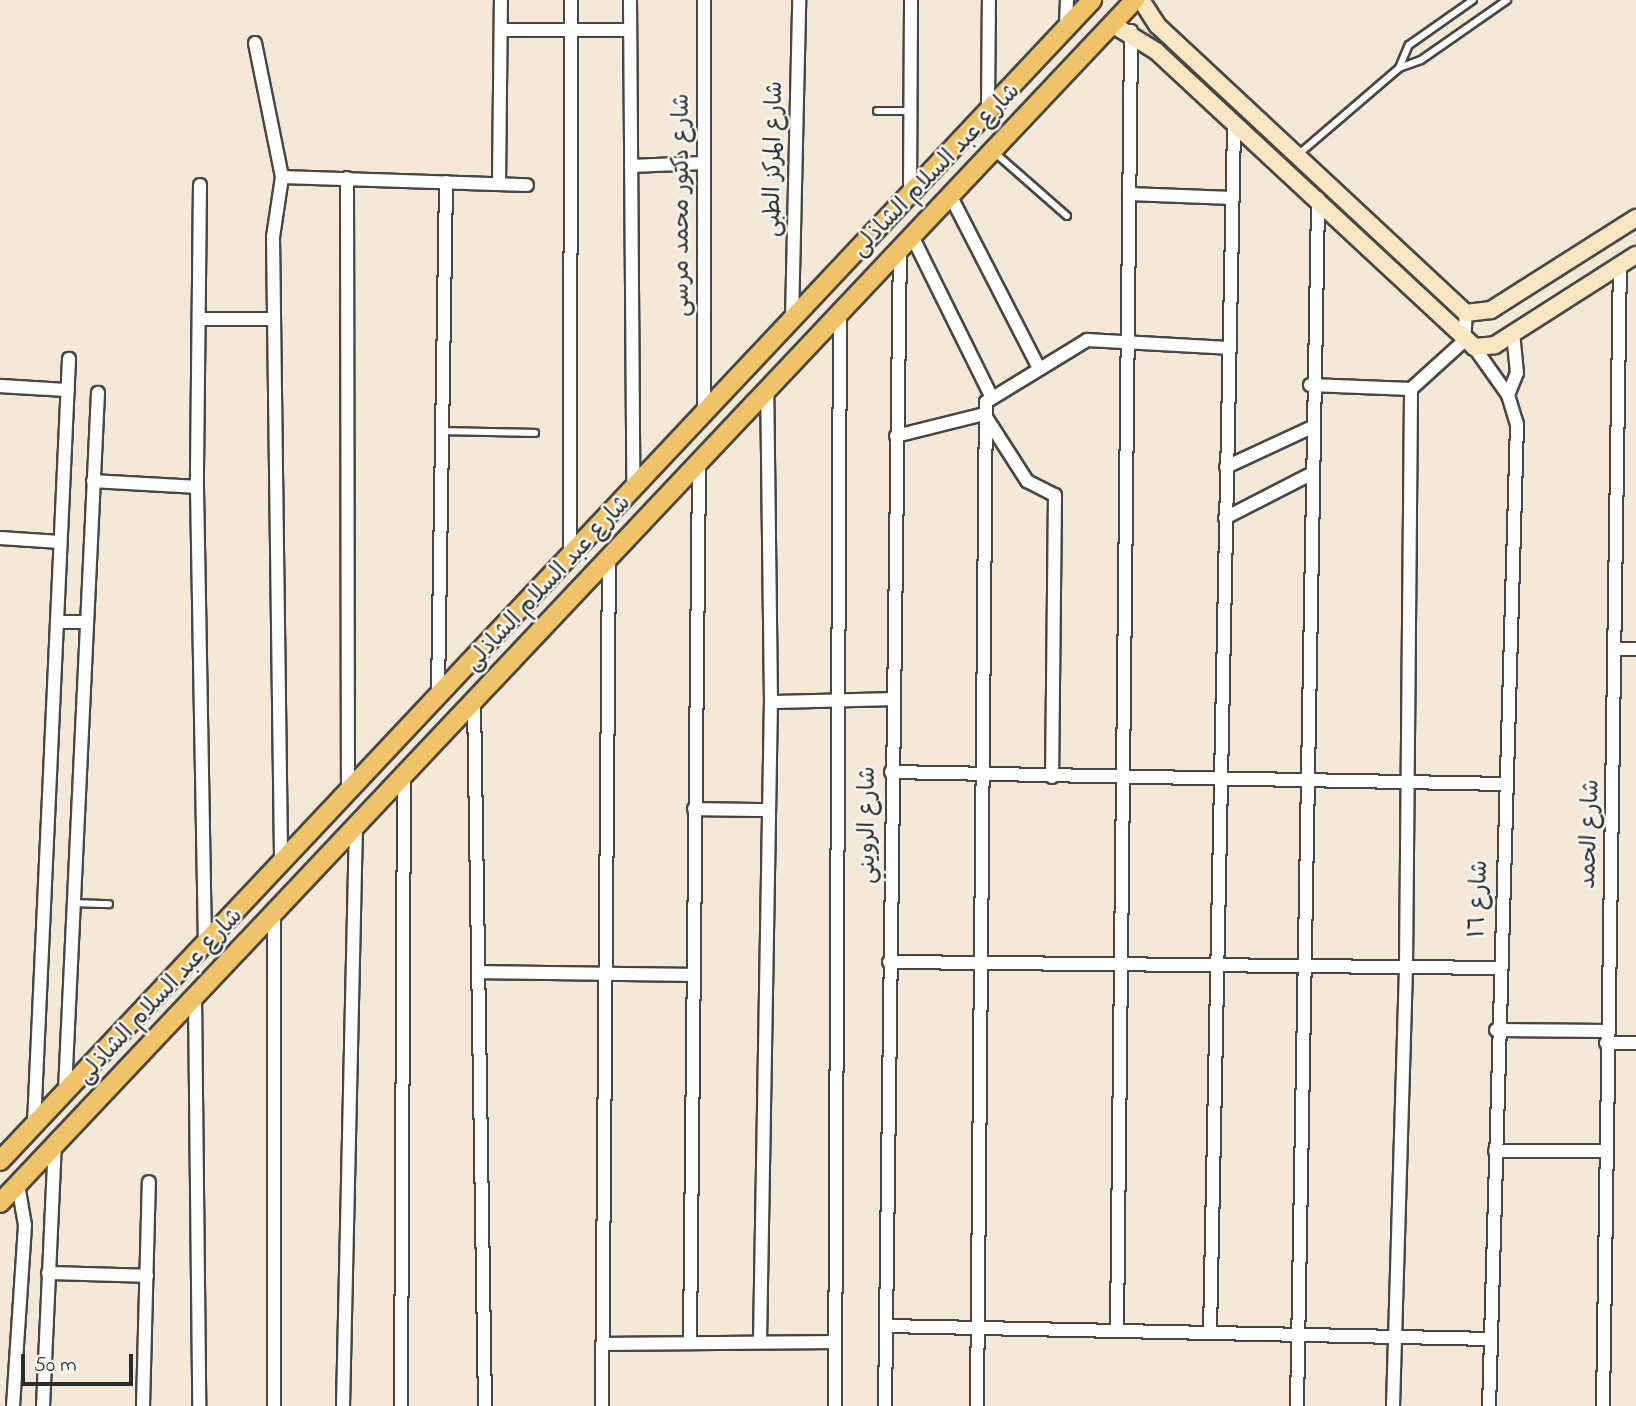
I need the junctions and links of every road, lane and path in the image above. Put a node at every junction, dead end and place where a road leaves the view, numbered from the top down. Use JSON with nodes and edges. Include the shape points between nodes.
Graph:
{"nodes":[{"id":1,"x":501,"y":0,"type":"edge"},
{"id":2,"x":571,"y":0,"type":"edge"},
{"id":3,"x":630,"y":0,"type":"edge"},
{"id":4,"x":704,"y":0,"type":"edge"},
{"id":5,"x":799,"y":0,"type":"edge"},
{"id":6,"x":911,"y":0,"type":"edge"},
{"id":7,"x":989,"y":0,"type":"edge"},
{"id":8,"x":1067,"y":0,"type":"edge"},
{"id":9,"x":1091,"y":0,"type":"edge"},
{"id":10,"x":1135,"y":0,"type":"edge"},
{"id":11,"x":1141,"y":0,"type":"edge"},
{"id":12,"x":1473,"y":0,"type":"edge"},
{"id":13,"x":1507,"y":0,"type":"edge"},
{"id":14,"x":1112,"y":24,"type":"junction"},
{"id":15,"x":1066,"y":27,"type":"junction"},
{"id":16,"x":500,"y":30,"type":"junction"},
{"id":17,"x":571,"y":30,"type":"junction"},
{"id":18,"x":630,"y":30,"type":"junction"},
{"id":19,"x":1131,"y":31,"type":"junction"},
{"id":20,"x":1170,"y":37,"type":"junction"},
{"id":21,"x":255,"y":43,"type":"dead end"},
{"id":22,"x":1156,"y":51,"type":"junction"},
{"id":23,"x":1399,"y":68,"type":"junction"},
{"id":24,"x":1017,"y":79,"type":"junction"},
{"id":25,"x":1039,"y":99,"type":"junction"},
{"id":26,"x":988,"y":107,"type":"junction"},
{"id":27,"x":877,"y":111,"type":"dead end"},
{"id":28,"x":910,"y":111,"type":"junction"},
{"id":29,"x":1234,"y":122,"type":"junction"},
{"id":30,"x":994,"y":144,"type":"junction"},
{"id":31,"x":1300,"y":153,"type":"junction"},
{"id":32,"x":704,"y":163,"type":"junction"},
{"id":33,"x":631,"y":166,"type":"junction"},
{"id":34,"x":282,"y":177,"type":"junction"},
{"id":35,"x":347,"y":178,"type":"junction"},
{"id":36,"x":446,"y":182,"type":"junction"},
{"id":37,"x":499,"y":184,"type":"junction"},
{"id":38,"x":200,"y":185,"type":"dead end"},
{"id":39,"x":527,"y":185,"type":"dead end"},
{"id":40,"x":949,"y":193,"type":"junction"},
{"id":41,"x":1129,"y":194,"type":"junction"},
{"id":42,"x":910,"y":195,"type":"junction"},
{"id":43,"x":1232,"y":198,"type":"junction"},
{"id":44,"x":1318,"y":198,"type":"junction"},
{"id":45,"x":1067,"y":216,"type":"dead end"},
{"id":46,"x":1636,"y":218,"type":"edge"},
{"id":47,"x":905,"y":239,"type":"junction"},
{"id":48,"x":1636,"y":255,"type":"edge"},
{"id":49,"x":1620,"y":264,"type":"junction"},
{"id":50,"x":840,"y":309,"type":"junction"},
{"id":51,"x":1466,"y":313,"type":"junction"},
{"id":52,"x":202,"y":319,"type":"junction"},
{"id":53,"x":273,"y":319,"type":"junction"},
{"id":54,"x":792,"y":319,"type":"junction"},
{"id":55,"x":1513,"y":333,"type":"junction"},
{"id":56,"x":1127,"y":341,"type":"junction"},
{"id":57,"x":1469,"y":344,"type":"junction"},
{"id":58,"x":1228,"y":348,"type":"junction"},
{"id":59,"x":69,"y":359,"type":"dead end"},
{"id":60,"x":1038,"y":366,"type":"junction"},
{"id":61,"x":1310,"y":385,"type":"junction"},
{"id":62,"x":0,"y":386,"type":"edge"},
{"id":63,"x":767,"y":387,"type":"junction"},
{"id":64,"x":1411,"y":389,"type":"junction"},
{"id":65,"x":68,"y":390,"type":"junction"},
{"id":66,"x":98,"y":393,"type":"dead end"},
{"id":67,"x":1508,"y":395,"type":"junction"},
{"id":68,"x":991,"y":396,"type":"junction"},
{"id":69,"x":704,"y":410,"type":"junction"},
{"id":70,"x":984,"y":414,"type":"junction"},
{"id":71,"x":1310,"y":428,"type":"junction"},
{"id":72,"x":442,"y":431,"type":"junction"},
{"id":73,"x":535,"y":433,"type":"dead end"},
{"id":74,"x":896,"y":436,"type":"junction"},
{"id":75,"x":699,"y":459,"type":"junction"},
{"id":76,"x":1226,"y":467,"type":"junction"},
{"id":77,"x":1309,"y":475,"type":"junction"},
{"id":78,"x":93,"y":481,"type":"junction"},
{"id":79,"x":633,"y":485,"type":"junction"},
{"id":80,"x":197,"y":487,"type":"junction"},
{"id":81,"x":1225,"y":518,"type":"junction"},
{"id":82,"x":0,"y":538,"type":"edge"},
{"id":83,"x":61,"y":542,"type":"junction"},
{"id":84,"x":569,"y":551,"type":"junction"},
{"id":85,"x":609,"y":556,"type":"junction"},
{"id":86,"x":57,"y":622,"type":"junction"},
{"id":87,"x":85,"y":622,"type":"junction"},
{"id":88,"x":1615,"y":649,"type":"junction"},
{"id":89,"x":1636,"y":649,"type":"edge"},
{"id":90,"x":438,"y":692,"type":"junction"},
{"id":91,"x":474,"y":699,"type":"junction"},
{"id":92,"x":890,"y":699,"type":"junction"},
{"id":93,"x":836,"y":700,"type":"junction"},
{"id":94,"x":771,"y":702,"type":"junction"},
{"id":95,"x":416,"y":717,"type":"junction"},
{"id":96,"x":437,"y":739,"type":"junction"},
{"id":97,"x":891,"y":772,"type":"junction"},
{"id":98,"x":983,"y":776,"type":"junction"},
{"id":99,"x":404,"y":777,"type":"junction"},
{"id":100,"x":1052,"y":777,"type":"junction"},
{"id":101,"x":1121,"y":778,"type":"junction"},
{"id":102,"x":1219,"y":781,"type":"junction"},
{"id":103,"x":1308,"y":781,"type":"junction"},
{"id":104,"x":1408,"y":782,"type":"junction"},
{"id":105,"x":1506,"y":784,"type":"junction"},
{"id":106,"x":348,"y":789,"type":"junction"},
{"id":107,"x":694,"y":808,"type":"junction"},
{"id":108,"x":769,"y":810,"type":"junction"},
{"id":109,"x":356,"y":825,"type":"junction"},
{"id":110,"x":281,"y":860,"type":"junction"},
{"id":111,"x":71,"y":903,"type":"junction"},
{"id":112,"x":109,"y":904,"type":"dead end"},
{"id":113,"x":274,"y":911,"type":"junction"},
{"id":114,"x":205,"y":945,"type":"junction"},
{"id":115,"x":889,"y":962,"type":"junction"},
{"id":116,"x":981,"y":963,"type":"junction"},
{"id":117,"x":1119,"y":964,"type":"junction"},
{"id":118,"x":1216,"y":965,"type":"junction"},
{"id":119,"x":1304,"y":966,"type":"junction"},
{"id":120,"x":1406,"y":967,"type":"junction"},
{"id":121,"x":1499,"y":968,"type":"junction"},
{"id":122,"x":478,"y":972,"type":"junction"},
{"id":123,"x":693,"y":975,"type":"junction"},
{"id":124,"x":602,"y":976,"type":"junction"},
{"id":125,"x":195,"y":996,"type":"junction"},
{"id":126,"x":1496,"y":1030,"type":"junction"},
{"id":127,"x":1607,"y":1037,"type":"junction"},
{"id":128,"x":1636,"y":1043,"type":"edge"},
{"id":129,"x":65,"y":1090,"type":"junction"},
{"id":130,"x":34,"y":1124,"type":"junction"},
{"id":131,"x":55,"y":1146,"type":"junction"},
{"id":132,"x":1495,"y":1151,"type":"junction"},
{"id":133,"x":1604,"y":1151,"type":"junction"},
{"id":134,"x":0,"y":1161,"type":"edge"},
{"id":135,"x":149,"y":1182,"type":"dead end"},
{"id":136,"x":18,"y":1185,"type":"junction"},
{"id":137,"x":0,"y":1203,"type":"edge"},
{"id":138,"x":48,"y":1273,"type":"junction"},
{"id":139,"x":147,"y":1276,"type":"junction"},
{"id":140,"x":886,"y":1326,"type":"junction"},
{"id":141,"x":977,"y":1328,"type":"junction"},
{"id":142,"x":1117,"y":1331,"type":"junction"},
{"id":143,"x":1210,"y":1333,"type":"junction"},
{"id":144,"x":1296,"y":1335,"type":"junction"},
{"id":145,"x":1394,"y":1337,"type":"junction"},
{"id":146,"x":1491,"y":1339,"type":"junction"},
{"id":147,"x":690,"y":1341,"type":"junction"},
{"id":148,"x":760,"y":1342,"type":"junction"},
{"id":149,"x":832,"y":1342,"type":"junction"},
{"id":150,"x":602,"y":1344,"type":"junction"},
{"id":151,"x":13,"y":1406,"type":"edge"},
{"id":152,"x":43,"y":1406,"type":"edge"},
{"id":153,"x":143,"y":1406,"type":"edge"},
{"id":154,"x":199,"y":1406,"type":"edge"},
{"id":155,"x":274,"y":1406,"type":"edge"},
{"id":156,"x":343,"y":1406,"type":"edge"},
{"id":157,"x":401,"y":1406,"type":"edge"},
{"id":158,"x":485,"y":1406,"type":"edge"},
{"id":159,"x":602,"y":1406,"type":"edge"},
{"id":160,"x":835,"y":1406,"type":"edge"},
{"id":161,"x":885,"y":1406,"type":"edge"},
{"id":162,"x":977,"y":1406,"type":"edge"},
{"id":163,"x":1297,"y":1406,"type":"edge"},
{"id":164,"x":1393,"y":1406,"type":"edge"},
{"id":165,"x":1489,"y":1406,"type":"edge"},
{"id":166,"x":1603,"y":1406,"type":"edge"}],
"edges":[{"from":1,"to":16,"type":"street"},
{"from":2,"to":17,"type":"street"},
{"from":3,"to":18,"type":"street"},
{"from":4,"to":32,"type":"street","name":"شارع دكتور محمد مرسى"},
{"from":5,"to":54,"type":"street","name":"شارع المركز الطبى"},
{"from":6,"to":28,"type":"street"},
{"from":7,"to":26,"type":"street"},
{"from":8,"to":15,"type":"street"},
{"from":9,"to":15,"type":"main road","name":"شارع عبد السلام الشاذلى"},
{"from":10,"to":14,"type":"main road","name":"شارع عبد السلام الشاذلى"},
{"from":11,"to":20,"type":"main road"},
{"from":12,"to":23,"type":"lane","via":[[1409,45]]},
{"from":13,"to":23,"type":"lane","via":[[1421,60]]},
{"from":14,"to":19,"type":"main road"},
{"from":14,"to":25,"type":"main road","name":"شارع عبد السلام الشاذلى"},
{"from":15,"to":24,"type":"main road","name":"شارع عبد السلام الشاذلى"},
{"from":16,"to":17,"type":"street"},
{"from":16,"to":37,"type":"street"},
{"from":17,"to":18,"type":"street"},
{"from":17,"to":84,"type":"street"},
{"from":18,"to":33,"type":"street"},
{"from":19,"to":22,"type":"main road"},
{"from":19,"to":41,"type":"street"},
{"from":20,"to":22,"type":"main road"},
{"from":20,"to":31,"type":"main road"},
{"from":21,"to":34,"type":"street"},
{"from":22,"to":29,"type":"main road"},
{"from":23,"to":31,"type":"lane"},
{"from":24,"to":25,"type":"main road"},
{"from":24,"to":26,"type":"main road","name":"شارع عبد السلام الشاذلى"},
{"from":25,"to":30,"type":"main road","name":"شارع عبد السلام الشاذلى"},
{"from":26,"to":30,"type":"main road"},
{"from":26,"to":42,"type":"main road","name":"شارع عبد السلام الشاذلى"},
{"from":27,"to":28,"type":"lane"},
{"from":28,"to":42,"type":"street"},
{"from":29,"to":43,"type":"street"},
{"from":29,"to":44,"type":"main road"},
{"from":30,"to":40,"type":"main road","name":"شارع عبد السلام الشاذلى"},
{"from":30,"to":45,"type":"lane"},
{"from":31,"to":51,"type":"main road"},
{"from":32,"to":33,"type":"street"},
{"from":32,"to":69,"type":"street","name":"شارع دكتور محمد مرسى"},
{"from":33,"to":79,"type":"street"},
{"from":34,"to":35,"type":"street"},
{"from":34,"to":53,"type":"street","via":[[273,237]]},
{"from":35,"to":36,"type":"street"},
{"from":35,"to":106,"type":"street"},
{"from":36,"to":37,"type":"street"},
{"from":36,"to":72,"type":"street"},
{"from":37,"to":39,"type":"street"},
{"from":38,"to":52,"type":"street"},
{"from":40,"to":47,"type":"main road","name":"شارع عبد السلام الشاذلى"},
{"from":40,"to":60,"type":"street"},
{"from":41,"to":43,"type":"street"},
{"from":41,"to":56,"type":"street"},
{"from":42,"to":54,"type":"main road","name":"شارع عبد السلام الشاذلى"},
{"from":43,"to":58,"type":"street"},
{"from":44,"to":57,"type":"main road"},
{"from":44,"to":61,"type":"street"},
{"from":46,"to":51,"type":"main road","via":[[1491,310]]},
{"from":47,"to":50,"type":"main road","name":"شارع عبد السلام الشاذلى"},
{"from":47,"to":68,"type":"street"},
{"from":47,"to":74,"type":"street","name":"شارع الرويني"},
{"from":48,"to":49,"type":"main road"},
{"from":49,"to":55,"type":"main road"},
{"from":49,"to":88,"type":"street","name":"شارع الحمد"},
{"from":50,"to":63,"type":"main road","name":"شارع عبد السلام الشاذلى"},
{"from":50,"to":93,"type":"street"},
{"from":51,"to":57,"type":"street"},
{"from":52,"to":53,"type":"street"},
{"from":52,"to":80,"type":"street"},
{"from":53,"to":110,"type":"street"},
{"from":54,"to":69,"type":"main road","name":"شارع عبد السلام الشاذلى"},
{"from":55,"to":57,"type":"main road","via":[[1490,347]]},
{"from":55,"to":67,"type":"street","name":"شارع ١٦","via":[[1517,373]]},
{"from":56,"to":58,"type":"street"},
{"from":56,"to":60,"type":"street","via":[[1087,340]]},
{"from":56,"to":101,"type":"street"},
{"from":57,"to":64,"type":"street"},
{"from":57,"to":67,"type":"street","name":"شارع ١٦"},
{"from":58,"to":76,"type":"street"},
{"from":59,"to":65,"type":"street"},
{"from":60,"to":68,"type":"street"},
{"from":61,"to":64,"type":"street"},
{"from":61,"to":71,"type":"street"},
{"from":62,"to":65,"type":"street"},
{"from":63,"to":75,"type":"main road","name":"شارع عبد السلام الشاذلى"},
{"from":63,"to":94,"type":"street"},
{"from":64,"to":104,"type":"street"},
{"from":65,"to":83,"type":"street"},
{"from":66,"to":78,"type":"street"},
{"from":67,"to":105,"type":"street","name":"شارع ١٦","via":[[1517,424]]},
{"from":68,"to":70,"type":"street"},
{"from":69,"to":79,"type":"main road","name":"شارع عبد السلام الشاذلى"},
{"from":70,"to":74,"type":"street"},
{"from":70,"to":98,"type":"street"},
{"from":70,"to":100,"type":"street","via":[[1027,481],[1055,495]]},
{"from":71,"to":76,"type":"street"},
{"from":71,"to":77,"type":"street"},
{"from":72,"to":73,"type":"lane"},
{"from":72,"to":90,"type":"street"},
{"from":74,"to":92,"type":"street","name":"شارع الرويني"},
{"from":75,"to":85,"type":"main road","name":"شارع عبد السلام الشاذلى"},
{"from":75,"to":107,"type":"street"},
{"from":76,"to":81,"type":"street"},
{"from":77,"to":81,"type":"street"},
{"from":77,"to":103,"type":"street"},
{"from":78,"to":80,"type":"street"},
{"from":78,"to":87,"type":"street"},
{"from":79,"to":84,"type":"main road","name":"شارع عبد السلام الشاذلى"},
{"from":80,"to":114,"type":"street"},
{"from":81,"to":102,"type":"street"},
{"from":82,"to":83,"type":"street"},
{"from":83,"to":86,"type":"street"},
{"from":84,"to":90,"type":"main road","name":"شارع عبد السلام الشاذلى"},
{"from":85,"to":91,"type":"main road","name":"شارع عبد السلام الشاذلى"},
{"from":85,"to":124,"type":"street"},
{"from":86,"to":87,"type":"street"},
{"from":86,"to":130,"type":"street"},
{"from":87,"to":111,"type":"street"},
{"from":88,"to":89,"type":"street"},
{"from":88,"to":127,"type":"street","name":"شارع الحمد"},
{"from":90,"to":95,"type":"main road","name":"شارع عبد السلام الشاذلى"},
{"from":91,"to":96,"type":"main road","name":"شارع عبد السلام الشاذلى"},
{"from":91,"to":122,"type":"street"},
{"from":92,"to":93,"type":"street"},
{"from":92,"to":97,"type":"street","name":"شارع الرويني"},
{"from":93,"to":94,"type":"street"},
{"from":93,"to":149,"type":"street"},
{"from":94,"to":108,"type":"street"},
{"from":95,"to":96,"type":"main road"},
{"from":95,"to":106,"type":"main road","name":"شارع عبد السلام الشاذلى"},
{"from":96,"to":99,"type":"main road","name":"شارع عبد السلام الشاذلى"},
{"from":97,"to":98,"type":"street"},
{"from":97,"to":115,"type":"street","name":"شارع الرويني"},
{"from":98,"to":100,"type":"street"},
{"from":98,"to":116,"type":"street"},
{"from":99,"to":109,"type":"main road","name":"شارع عبد السلام الشاذلى"},
{"from":99,"to":157,"type":"street"},
{"from":100,"to":101,"type":"street"},
{"from":101,"to":102,"type":"street"},
{"from":101,"to":117,"type":"street"},
{"from":102,"to":103,"type":"street"},
{"from":102,"to":118,"type":"street"},
{"from":103,"to":104,"type":"street"},
{"from":103,"to":119,"type":"street"},
{"from":104,"to":105,"type":"street"},
{"from":104,"to":120,"type":"street"},
{"from":105,"to":121,"type":"street","name":"شارع ١٦"},
{"from":106,"to":110,"type":"main road","name":"شارع عبد السلام الشاذلى"},
{"from":107,"to":108,"type":"street"},
{"from":107,"to":123,"type":"street"},
{"from":108,"to":148,"type":"street"},
{"from":109,"to":113,"type":"main road","name":"شارع عبد السلام الشاذلى"},
{"from":109,"to":156,"type":"street"},
{"from":110,"to":114,"type":"main road","name":"شارع عبد السلام الشاذلى"},
{"from":111,"to":112,"type":"lane"},
{"from":111,"to":129,"type":"street"},
{"from":113,"to":125,"type":"main road","name":"شارع عبد السلام الشاذلى"},
{"from":113,"to":155,"type":"street"},
{"from":114,"to":129,"type":"main road","name":"شارع عبد السلام الشاذلى"},
{"from":115,"to":116,"type":"street"},
{"from":115,"to":140,"type":"street","name":"شارع الرويني"},
{"from":116,"to":117,"type":"street"},
{"from":116,"to":141,"type":"street"},
{"from":117,"to":118,"type":"street"},
{"from":117,"to":142,"type":"street"},
{"from":118,"to":119,"type":"street"},
{"from":118,"to":143,"type":"street"},
{"from":119,"to":120,"type":"street"},
{"from":119,"to":144,"type":"street"},
{"from":120,"to":121,"type":"street"},
{"from":120,"to":145,"type":"street"},
{"from":121,"to":126,"type":"street","name":"شارع ١٦"},
{"from":122,"to":124,"type":"street"},
{"from":122,"to":158,"type":"street"},
{"from":123,"to":124,"type":"street"},
{"from":123,"to":147,"type":"street"},
{"from":124,"to":150,"type":"street"},
{"from":125,"to":131,"type":"main road","name":"شارع عبد السلام الشاذلى"},
{"from":125,"to":154,"type":"street"},
{"from":126,"to":127,"type":"street"},
{"from":126,"to":132,"type":"street","name":"شارع ١٦"},
{"from":127,"to":128,"type":"street"},
{"from":127,"to":133,"type":"street","name":"شارع الحمد"},
{"from":129,"to":130,"type":"main road","name":"شارع عبد السلام الشاذلى"},
{"from":130,"to":134,"type":"main road","name":"شارع عبد السلام الشاذلى"},
{"from":131,"to":136,"type":"main road","name":"شارع عبد السلام الشاذلى"},
{"from":131,"to":138,"type":"street"},
{"from":132,"to":133,"type":"street"},
{"from":132,"to":146,"type":"street","name":"شارع ١٦"},
{"from":133,"to":166,"type":"street","name":"شارع الحمد"},
{"from":135,"to":139,"type":"street"},
{"from":136,"to":137,"type":"main road","name":"شارع عبد السلام الشاذلى"},
{"from":136,"to":151,"type":"street","via":[[25,1225]]},
{"from":138,"to":139,"type":"street"},
{"from":138,"to":152,"type":"street"},
{"from":139,"to":153,"type":"street"},
{"from":140,"to":141,"type":"street"},
{"from":140,"to":161,"type":"street","name":"شارع الرويني"},
{"from":141,"to":142,"type":"street"},
{"from":141,"to":162,"type":"street"},
{"from":142,"to":143,"type":"street"},
{"from":143,"to":144,"type":"street"},
{"from":144,"to":145,"type":"street"},
{"from":144,"to":163,"type":"street"},
{"from":145,"to":146,"type":"street"},
{"from":145,"to":164,"type":"street"},
{"from":146,"to":165,"type":"street","name":"شارع ١٦"},
{"from":147,"to":148,"type":"street"},
{"from":147,"to":150,"type":"street"},
{"from":148,"to":149,"type":"street"},
{"from":149,"to":160,"type":"street"},
{"from":150,"to":159,"type":"street"}]}
